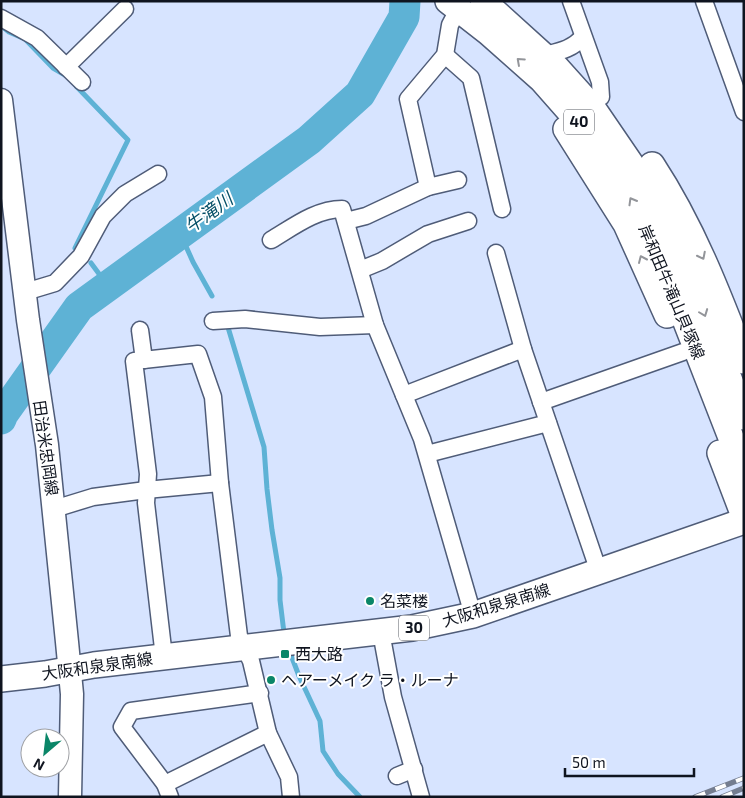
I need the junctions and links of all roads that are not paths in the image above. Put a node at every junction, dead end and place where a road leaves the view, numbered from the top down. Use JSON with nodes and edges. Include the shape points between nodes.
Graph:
{"nodes":[{"id":1,"x":483,"y":1,"type":"edge"},
{"id":2,"x":571,"y":1,"type":"edge"},
{"id":3,"x":704,"y":1,"type":"edge"},
{"id":4,"x":453,"y":4,"type":"edge"},
{"id":5,"x":125,"y":9,"type":"dead end"},
{"id":6,"x":1,"y":18,"type":"edge"},
{"id":7,"x":583,"y":37,"type":"junction"},
{"id":8,"x":445,"y":55,"type":"junction"},
{"id":9,"x":66,"y":67,"type":"junction"},
{"id":10,"x":548,"y":68,"type":"junction"},
{"id":11,"x":82,"y":82,"type":"dead end"},
{"id":12,"x":601,"y":97,"type":"junction"},
{"id":13,"x":1,"y":100,"type":"edge"},
{"id":14,"x":744,"y":112,"type":"edge"},
{"id":15,"x":3,"y":130,"type":"edge"},
{"id":16,"x":158,"y":174,"type":"dead end"},
{"id":17,"x":458,"y":180,"type":"dead end"},
{"id":18,"x":428,"y":187,"type":"junction"},
{"id":19,"x":502,"y":208,"type":"dead end"},
{"id":20,"x":346,"y":221,"type":"junction"},
{"id":21,"x":468,"y":221,"type":"dead end"},
{"id":22,"x":271,"y":240,"type":"dead end"},
{"id":23,"x":496,"y":252,"type":"dead end"},
{"id":24,"x":360,"y":270,"type":"junction"},
{"id":25,"x":677,"y":272,"type":"junction"},
{"id":26,"x":25,"y":292,"type":"junction"},
{"id":27,"x":213,"y":321,"type":"dead end"},
{"id":28,"x":375,"y":325,"type":"junction"},
{"id":29,"x":140,"y":330,"type":"dead end"},
{"id":30,"x":739,"y":334,"type":"edge"},
{"id":31,"x":523,"y":349,"type":"junction"},
{"id":32,"x":683,"y":352,"type":"junction"},
{"id":33,"x":144,"y":360,"type":"junction"},
{"id":34,"x":744,"y":361,"type":"edge"},
{"id":35,"x":404,"y":394,"type":"junction"},
{"id":36,"x":541,"y":402,"type":"junction"},
{"id":37,"x":744,"y":417,"type":"edge"},
{"id":38,"x":548,"y":424,"type":"junction"},
{"id":39,"x":427,"y":454,"type":"junction"},
{"id":40,"x":744,"y":471,"type":"edge"},
{"id":41,"x":220,"y":483,"type":"junction"},
{"id":42,"x":146,"y":490,"type":"junction"},
{"id":43,"x":54,"y":509,"type":"junction"},
{"id":44,"x":744,"y":516,"type":"edge"},
{"id":45,"x":744,"y":521,"type":"edge"},
{"id":46,"x":599,"y":572,"type":"junction"},
{"id":47,"x":473,"y":615,"type":"junction"},
{"id":48,"x":380,"y":632,"type":"junction"},
{"id":49,"x":244,"y":648,"type":"junction"},
{"id":50,"x":164,"y":657,"type":"junction"},
{"id":51,"x":70,"y":670,"type":"junction"},
{"id":52,"x":6,"y":679,"type":"edge"},
{"id":53,"x":260,"y":693,"type":"junction"},
{"id":54,"x":268,"y":733,"type":"junction"},
{"id":55,"x":414,"y":770,"type":"junction"},
{"id":56,"x":397,"y":776,"type":"dead end"},
{"id":57,"x":168,"y":790,"type":"edge"},
{"id":58,"x":70,"y":797,"type":"edge"},
{"id":59,"x":291,"y":797,"type":"edge"},
{"id":60,"x":421,"y":797,"type":"edge"}],
"edges":[{"from":1,"to":10,"type":"main road","name":"岸和田牛滝山貝塚線","number":"40"},
{"from":2,"to":7,"type":"street"},
{"from":3,"to":14,"type":"street"},
{"from":4,"to":8,"type":"street"},
{"from":10,"to":4,"type":"main road","name":"岸和田牛滝山貝塚線","number":"40","one_way":true,"via":[[490,33]]},
{"from":5,"to":9,"type":"street"},
{"from":6,"to":9,"type":"street","via":[[37,38]]},
{"from":7,"to":10,"type":"street"},
{"from":7,"to":12,"type":"street","via":[[600,82]]},
{"from":8,"to":18,"type":"street","via":[[408,99]]},
{"from":8,"to":19,"type":"street","via":[[471,78]]},
{"from":9,"to":11,"type":"street"},
{"from":10,"to":12,"type":"main road"},
{"from":10,"to":25,"type":"main road","name":"岸和田牛滝山貝塚線","number":"40","via":[[579,122],[606,157],[656,245]]},
{"from":32,"to":10,"type":"main road","one_way":true,"via":[[626,224],[562,123]]},
{"from":12,"to":30,"type":"main road","one_way":true,"via":[[671,195]]},
{"from":13,"to":15,"type":"main road","name":"田治米忠岡線"},
{"from":15,"to":26,"type":"main road","name":"田治米忠岡線"},
{"from":16,"to":26,"type":"street","via":[[125,194],[103,216],[81,256],[55,283]]},
{"from":17,"to":18,"type":"street"},
{"from":18,"to":20,"type":"street","via":[[366,216]]},
{"from":20,"to":22,"type":"street","via":[[342,209],[329,209]]},
{"from":20,"to":24,"type":"street"},
{"from":21,"to":24,"type":"street","via":[[428,234]]},
{"from":23,"to":31,"type":"street"},
{"from":24,"to":28,"type":"street"},
{"from":25,"to":37,"type":"main road","name":"岸和田牛滝山貝塚線","number":"40","one_way":true},
{"from":25,"to":40,"type":"main road","name":"岸和田牛滝山貝塚線","number":"40"},
{"from":26,"to":43,"type":"main road","name":"田治米忠岡線"},
{"from":27,"to":28,"type":"street","via":[[245,319],[320,327]]},
{"from":28,"to":35,"type":"street"},
{"from":29,"to":33,"type":"street"},
{"from":30,"to":34,"type":"main road"},
{"from":31,"to":35,"type":"street"},
{"from":31,"to":36,"type":"street"},
{"from":32,"to":36,"type":"street"},
{"from":32,"to":44,"type":"main road"},
{"from":33,"to":41,"type":"street","via":[[198,354],[213,397]]},
{"from":33,"to":42,"type":"street","via":[[134,361],[148,474]]},
{"from":35,"to":39,"type":"street"},
{"from":36,"to":38,"type":"street"},
{"from":38,"to":39,"type":"street"},
{"from":38,"to":46,"type":"street"},
{"from":39,"to":47,"type":"street"},
{"from":41,"to":42,"type":"street"},
{"from":41,"to":49,"type":"street","via":[[239,636]]},
{"from":42,"to":43,"type":"street","via":[[93,497]]},
{"from":42,"to":50,"type":"street"},
{"from":43,"to":51,"type":"main road","name":"田治米忠岡線"},
{"from":45,"to":46,"type":"main road","name":"大阪和泉泉南線","number":"30"},
{"from":46,"to":47,"type":"main road","name":"大阪和泉泉南線","number":"30"},
{"from":47,"to":48,"type":"main road","name":"大阪和泉泉南線","number":"30"},
{"from":48,"to":49,"type":"main road","name":"大阪和泉泉南線","number":"30"},
{"from":48,"to":55,"type":"street","via":[[393,696]]},
{"from":49,"to":50,"type":"main road","name":"大阪和泉泉南線","number":"30"},
{"from":49,"to":53,"type":"street"},
{"from":50,"to":51,"type":"main road","name":"大阪和泉泉南線","number":"30"},
{"from":51,"to":52,"type":"main road","name":"大阪和泉泉南線","number":"30"},
{"from":51,"to":58,"type":"main road","name":"田治米忠岡線"},
{"from":53,"to":54,"type":"street"},
{"from":53,"to":57,"type":"street","via":[[131,711],[122,727]]},
{"from":54,"to":57,"type":"street"},
{"from":54,"to":59,"type":"street","via":[[289,777]]},
{"from":55,"to":56,"type":"street"},
{"from":55,"to":60,"type":"street"}]}
